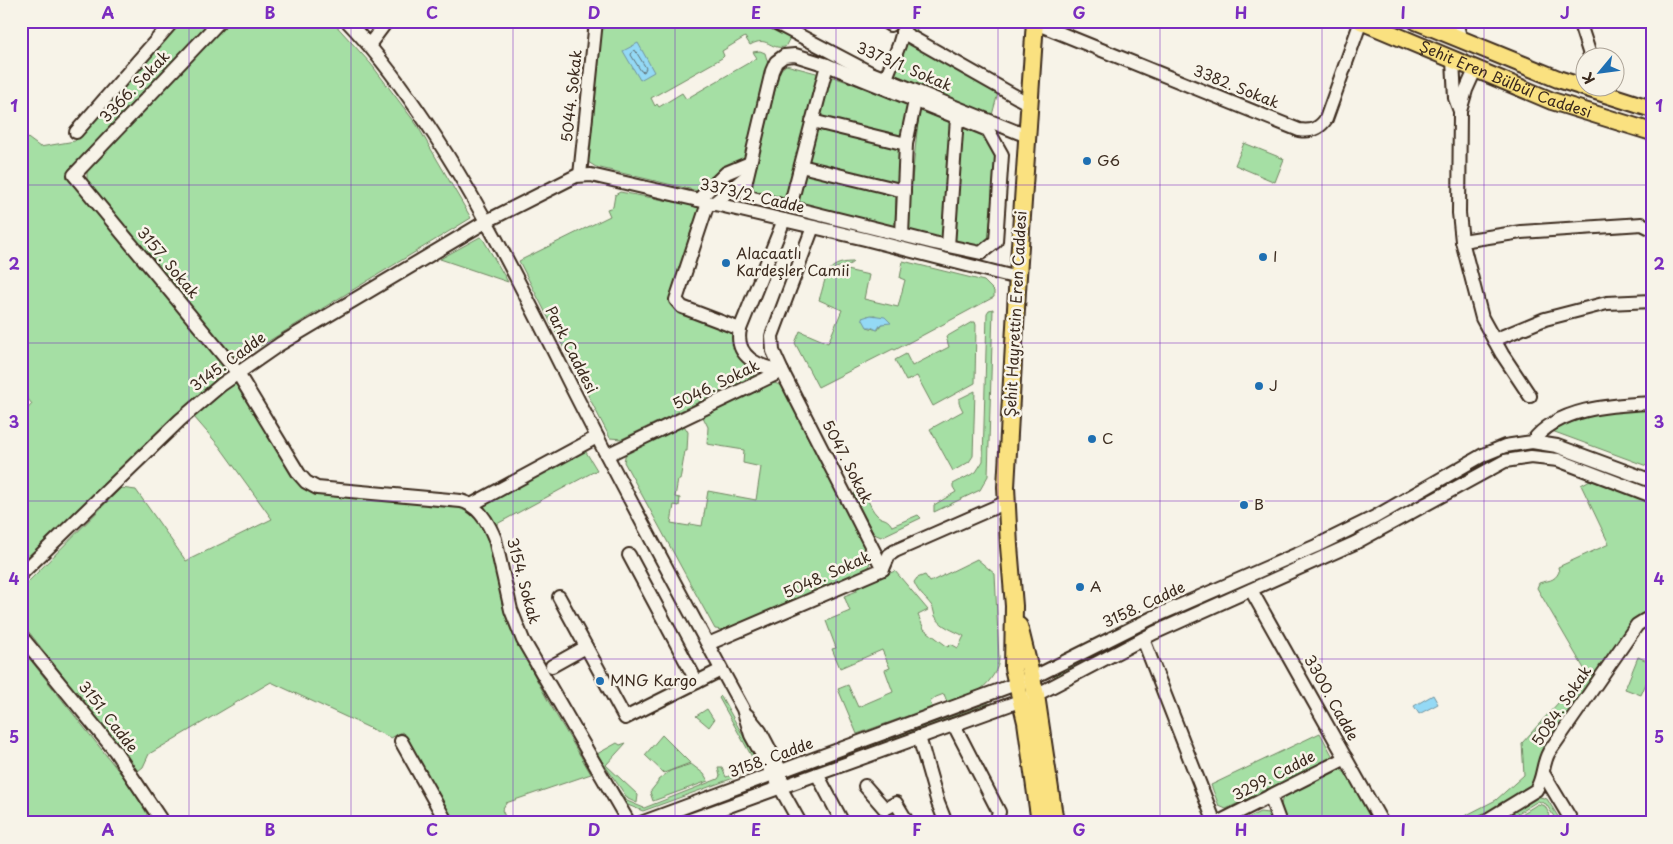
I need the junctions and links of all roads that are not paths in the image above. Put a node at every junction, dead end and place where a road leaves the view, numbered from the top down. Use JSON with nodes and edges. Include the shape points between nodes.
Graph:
{"nodes":[{"id":1,"x":220,"y":21,"type":"edge"},
{"id":2,"x":347,"y":21,"type":"edge"},
{"id":3,"x":387,"y":21,"type":"edge"},
{"id":4,"x":596,"y":21,"type":"edge"},
{"id":5,"x":772,"y":21,"type":"edge"},
{"id":6,"x":1416,"y":21,"type":"edge"},
{"id":7,"x":1456,"y":21,"type":"edge"},
{"id":8,"x":1580,"y":21,"type":"edge"},
{"id":9,"x":172,"y":22,"type":"edge"},
{"id":10,"x":1034,"y":22,"type":"edge"},
{"id":11,"x":1365,"y":22,"type":"edge"},
{"id":12,"x":904,"y":27,"type":"edge"},
{"id":13,"x":1466,"y":43,"type":"junction"},
{"id":14,"x":369,"y":44,"type":"junction"},
{"id":15,"x":1588,"y":48,"type":"edge"},
{"id":16,"x":827,"y":65,"type":"junction"},
{"id":17,"x":1464,"y":65,"type":"junction"},
{"id":18,"x":886,"y":78,"type":"junction"},
{"id":19,"x":1576,"y":84,"type":"edge"},
{"id":20,"x":1624,"y":98,"type":"edge"},
{"id":21,"x":915,"y":101,"type":"junction"},
{"id":22,"x":1029,"y":104,"type":"junction"},
{"id":23,"x":1652,"y":108,"type":"edge"},
{"id":24,"x":1460,"y":111,"type":"junction"},
{"id":25,"x":958,"y":118,"type":"junction"},
{"id":26,"x":812,"y":121,"type":"junction"},
{"id":27,"x":76,"y":132,"type":"dead end"},
{"id":28,"x":1652,"y":132,"type":"edge"},
{"id":29,"x":1027,"y":136,"type":"junction"},
{"id":30,"x":906,"y":144,"type":"junction"},
{"id":31,"x":800,"y":166,"type":"junction"},
{"id":32,"x":749,"y":169,"type":"junction"},
{"id":33,"x":74,"y":175,"type":"joint"},
{"id":34,"x":580,"y":175,"type":"junction"},
{"id":35,"x":904,"y":191,"type":"junction"},
{"id":36,"x":706,"y":203,"type":"junction"},
{"id":37,"x":790,"y":208,"type":"junction"},
{"id":38,"x":784,"y":220,"type":"junction"},
{"id":39,"x":487,"y":221,"type":"junction"},
{"id":40,"x":813,"y":227,"type":"junction"},
{"id":41,"x":1652,"y":229,"type":"edge"},
{"id":42,"x":902,"y":235,"type":"junction"},
{"id":43,"x":1462,"y":241,"type":"junction"},
{"id":44,"x":948,"y":246,"type":"junction"},
{"id":45,"x":1018,"y":278,"type":"junction"},
{"id":46,"x":1652,"y":301,"type":"edge"},
{"id":47,"x":740,"y":329,"type":"junction"},
{"id":48,"x":1494,"y":340,"type":"junction"},
{"id":49,"x":782,"y":371,"type":"junction"},
{"id":50,"x":237,"y":372,"type":"junction"},
{"id":51,"x":1530,"y":396,"type":"dead end"},
{"id":52,"x":1652,"y":403,"type":"edge"},
{"id":53,"x":597,"y":437,"type":"junction"},
{"id":54,"x":1532,"y":442,"type":"junction"},
{"id":55,"x":607,"y":455,"type":"junction"},
{"id":56,"x":1465,"y":465,"type":"junction"},
{"id":57,"x":1473,"y":478,"type":"junction"},
{"id":58,"x":1652,"y":481,"type":"edge"},
{"id":59,"x":1652,"y":496,"type":"edge"},
{"id":60,"x":1007,"y":502,"type":"junction"},
{"id":61,"x":471,"y":505,"type":"junction"},
{"id":62,"x":630,"y":555,"type":"dead end"},
{"id":63,"x":883,"y":568,"type":"junction"},
{"id":64,"x":21,"y":574,"type":"edge"},
{"id":65,"x":1251,"y":590,"type":"junction"},
{"id":66,"x":559,"y":597,"type":"dead end"},
{"id":67,"x":1648,"y":620,"type":"edge"},
{"id":68,"x":21,"y":636,"type":"edge"},
{"id":69,"x":1143,"y":639,"type":"junction"},
{"id":70,"x":708,"y":644,"type":"junction"},
{"id":71,"x":586,"y":647,"type":"junction"},
{"id":72,"x":552,"y":666,"type":"dead end"},
{"id":73,"x":721,"y":670,"type":"junction"},
{"id":74,"x":1024,"y":681,"type":"junction"},
{"id":75,"x":697,"y":682,"type":"junction"},
{"id":76,"x":1028,"y":698,"type":"junction"},
{"id":77,"x":954,"y":725,"type":"junction"},
{"id":78,"x":919,"y":737,"type":"junction"},
{"id":79,"x":401,"y":741,"type":"dead end"},
{"id":80,"x":1346,"y":758,"type":"junction"},
{"id":81,"x":777,"y":773,"type":"junction"},
{"id":82,"x":1543,"y":773,"type":"junction"},
{"id":83,"x":817,"y":774,"type":"junction"},
{"id":84,"x":865,"y":786,"type":"dead end"},
{"id":85,"x":782,"y":787,"type":"junction"},
{"id":86,"x":1270,"y":796,"type":"junction"},
{"id":87,"x":159,"y":821,"type":"edge"},
{"id":88,"x":446,"y":823,"type":"edge"},
{"id":89,"x":629,"y":823,"type":"edge"},
{"id":90,"x":641,"y":823,"type":"edge"},
{"id":91,"x":682,"y":823,"type":"edge"},
{"id":92,"x":800,"y":823,"type":"edge"},
{"id":93,"x":842,"y":823,"type":"edge"},
{"id":94,"x":908,"y":823,"type":"edge"},
{"id":95,"x":946,"y":823,"type":"edge"},
{"id":96,"x":996,"y":823,"type":"edge"},
{"id":97,"x":1040,"y":823,"type":"edge"},
{"id":98,"x":1056,"y":823,"type":"edge"},
{"id":99,"x":1216,"y":823,"type":"edge"},
{"id":100,"x":1280,"y":823,"type":"edge"},
{"id":101,"x":1382,"y":823,"type":"edge"},
{"id":102,"x":1482,"y":823,"type":"edge"},
{"id":103,"x":1573,"y":823,"type":"edge"}],
"edges":[{"from":1,"to":33,"type":"street","name":"3366. Sokak"},
{"from":2,"to":14,"type":"street","name":"Park Caddesi"},
{"from":3,"to":14,"type":"street"},
{"from":4,"to":34,"type":"street","name":"5044. Sokak"},
{"from":5,"to":18,"type":"street","name":"3373/1. Sokak"},
{"from":6,"to":13,"type":"main road","name":"Şehit Eren Bülbül Caddesi"},
{"from":7,"to":13,"type":"street"},
{"from":8,"to":15,"type":"street"},
{"from":9,"to":27,"type":"street"},
{"from":10,"to":11,"type":"street","name":"3382. Sokak","via":[[1305,131],[1317,128],[1326,120]]},
{"from":10,"to":22,"type":"main road","name":"Şehit Hayrettin Eren Caddesi"},
{"from":11,"to":17,"type":"main road","name":"Şehit Eren Bülbül Caddesi"},
{"from":12,"to":18,"type":"street"},
{"from":12,"to":22,"type":"street"},
{"from":13,"to":17,"type":"main road"},
{"from":13,"to":19,"type":"main road","name":"Şehit Eren Bülbül Caddesi"},
{"from":14,"to":39,"type":"street","name":"Park Caddesi","via":[[432,131]]},
{"from":16,"to":21,"type":"street"},
{"from":16,"to":26,"type":"street"},
{"from":16,"to":32,"type":"street","via":[[795,56],[784,56],[776,62]]},
{"from":17,"to":24,"type":"street","via":[[1466,90]]},
{"from":17,"to":24,"type":"street","via":[[1455,98]]},
{"from":17,"to":28,"type":"main road","name":"Şehit Eren Bülbül Caddesi","via":[[1552,101]]},
{"from":18,"to":29,"type":"street","name":"3373/1. Sokak"},
{"from":20,"to":23,"type":"main road","name":"Şehit Eren Bülbül Caddesi"},
{"from":21,"to":25,"type":"street"},
{"from":21,"to":30,"type":"street"},
{"from":22,"to":29,"type":"main road","name":"Şehit Hayrettin Eren Caddesi"},
{"from":24,"to":43,"type":"street","via":[[1459,213]]},
{"from":25,"to":44,"type":"street"},
{"from":25,"to":44,"type":"street","via":[[988,130],[1002,155],[996,241],[981,253]]},
{"from":26,"to":30,"type":"street"},
{"from":26,"to":31,"type":"street"},
{"from":29,"to":45,"type":"main road","name":"Şehit Hayrettin Eren Caddesi"},
{"from":30,"to":35,"type":"street"},
{"from":31,"to":35,"type":"street"},
{"from":31,"to":37,"type":"street"},
{"from":32,"to":36,"type":"street"},
{"from":32,"to":37,"type":"street","via":[[744,187],[748,196]]},
{"from":33,"to":50,"type":"street","name":"3157. Sokak"},
{"from":34,"to":36,"type":"street","name":"3373/2. Cadde"},
{"from":34,"to":39,"type":"street"},
{"from":35,"to":42,"type":"street"},
{"from":36,"to":38,"type":"street","name":"3373/2. Cadde"},
{"from":36,"to":47,"type":"street","via":[[676,300],[682,306]]},
{"from":37,"to":42,"type":"street"},
{"from":38,"to":40,"type":"street","name":"3373/2. Cadde"},
{"from":38,"to":47,"type":"street"},
{"from":39,"to":50,"type":"street","name":"3145. Cadde"},
{"from":39,"to":53,"type":"street","name":"Park Caddesi"},
{"from":40,"to":45,"type":"street","name":"3373/2. Cadde"},
{"from":40,"to":49,"type":"street","name":"5046. Sokak","via":[[772,336],[773,351]]},
{"from":41,"to":43,"type":"street","via":[[1642,224],[1521,232]]},
{"from":42,"to":44,"type":"street"},
{"from":43,"to":48,"type":"street","via":[[1482,318]]},
{"from":45,"to":60,"type":"main road","name":"Şehit Hayrettin Eren Caddesi"},
{"from":46,"to":48,"type":"street","via":[[1607,303],[1545,318]]},
{"from":47,"to":49,"type":"street","via":[[739,341],[751,360]]},
{"from":48,"to":51,"type":"street"},
{"from":49,"to":55,"type":"street","name":"5046. Sokak"},
{"from":49,"to":63,"type":"street","name":"5047. Sokak"},
{"from":50,"to":61,"type":"street","via":[[299,474],[311,485],[462,501]]},
{"from":50,"to":64,"type":"street","name":"3145. Cadde","via":[[180,420]]},
{"from":52,"to":54,"type":"street","via":[[1587,408],[1544,429]]},
{"from":53,"to":55,"type":"street","name":"Park Caddesi"},
{"from":53,"to":61,"type":"street"},
{"from":54,"to":56,"type":"street","name":"3158. Cadde","via":[[1495,449]]},
{"from":54,"to":58,"type":"street","name":"3158. Cadde","via":[[1557,446]]},
{"from":55,"to":70,"type":"street","name":"Park Caddesi"},
{"from":56,"to":57,"type":"street"},
{"from":56,"to":74,"type":"street","name":"3158. Cadde","via":[[1375,517],[1148,620]]},
{"from":57,"to":59,"type":"street","name":"3158. Cadde","via":[[1505,461],[1547,458]]},
{"from":57,"to":65,"type":"street","name":"3158. Cadde","via":[[1355,543]]},
{"from":60,"to":63,"type":"street","name":"5048. Sokak","via":[[895,551],[889,555]]},
{"from":60,"to":74,"type":"main road","name":"Şehit Hayrettin Eren Caddesi","via":[[1014,606]]},
{"from":61,"to":89,"type":"street","name":"3154. Sokak","via":[[493,534],[513,617],[526,648]]},
{"from":62,"to":75,"type":"street"},
{"from":63,"to":70,"type":"street","name":"5048. Sokak"},
{"from":65,"to":69,"type":"street","name":"3158. Cadde"},
{"from":65,"to":80,"type":"street","name":"3300. Cadde"},
{"from":66,"to":71,"type":"street"},
{"from":67,"to":82,"type":"street","name":"5084. Sokak","via":[[1637,625],[1549,752]]},
{"from":68,"to":87,"type":"street","name":"3151. Cadde","via":[[101,733],[132,775]]},
{"from":69,"to":76,"type":"street","name":"3158. Cadde"},
{"from":69,"to":99,"type":"street"},
{"from":70,"to":73,"type":"street","name":"Park Caddesi"},
{"from":71,"to":72,"type":"street"},
{"from":71,"to":75,"type":"street","via":[[625,718]]},
{"from":73,"to":75,"type":"street"},
{"from":73,"to":81,"type":"street","name":"Park Caddesi","via":[[743,709],[752,735]]},
{"from":74,"to":76,"type":"main road","name":"Şehit Hayrettin Eren Caddesi"},
{"from":74,"to":81,"type":"street","name":"3158. Cadde"},
{"from":76,"to":77,"type":"street","name":"3158. Cadde"},
{"from":76,"to":97,"type":"main road","name":"Şehit Hayrettin Eren Caddesi","via":[[1026,722]]},
{"from":76,"to":98,"type":"main road","name":"Şehit Hayrettin Eren Caddesi"},
{"from":77,"to":78,"type":"street","name":"3158. Cadde"},
{"from":77,"to":96,"type":"street","via":[[999,812]]},
{"from":78,"to":83,"type":"street","name":"3158. Cadde"},
{"from":78,"to":95,"type":"street"},
{"from":79,"to":88,"type":"street"},
{"from":80,"to":86,"type":"street","name":"3299. Cadde"},
{"from":80,"to":101,"type":"street","name":"3300. Cadde"},
{"from":81,"to":85,"type":"street","name":"Park Caddesi"},
{"from":81,"to":90,"type":"street","name":"3158. Cadde"},
{"from":82,"to":102,"type":"street","name":"5084. Sokak","via":[[1532,794]]},
{"from":82,"to":103,"type":"street"},
{"from":83,"to":85,"type":"street","name":"3158. Cadde"},
{"from":83,"to":93,"type":"street"},
{"from":84,"to":94,"type":"street","via":[[885,809],[896,803]]},
{"from":85,"to":91,"type":"street","name":"3158. Cadde"},
{"from":85,"to":92,"type":"street","name":"Park Caddesi"},
{"from":86,"to":99,"type":"street","name":"3299. Cadde"},
{"from":86,"to":100,"type":"street"}]}
